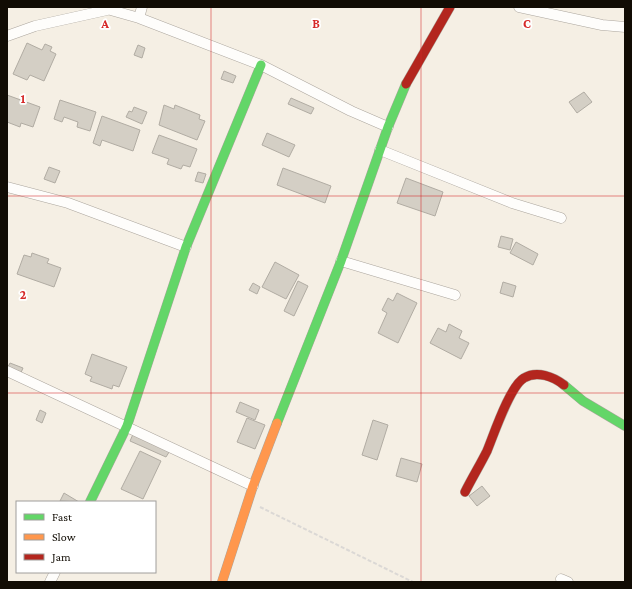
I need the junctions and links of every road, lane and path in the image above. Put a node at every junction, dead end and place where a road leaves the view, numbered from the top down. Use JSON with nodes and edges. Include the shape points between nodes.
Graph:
{"nodes":[{"id":1,"x":142,"y":7,"type":"edge"},
{"id":2,"x":450,"y":7,"type":"edge"},
{"id":3,"x":520,"y":7,"type":"edge"},
{"id":4,"x":103,"y":9,"type":"edge"},
{"id":5,"x":139,"y":18,"type":"junction"},
{"id":6,"x":625,"y":27,"type":"edge"},
{"id":7,"x":7,"y":36,"type":"edge"},
{"id":8,"x":261,"y":65,"type":"junction"},
{"id":9,"x":388,"y":127,"type":"junction"},
{"id":10,"x":380,"y":150,"type":"junction"},
{"id":11,"x":7,"y":187,"type":"edge"},
{"id":12,"x":560,"y":218,"type":"dead end"},
{"id":13,"x":186,"y":247,"type":"junction"},
{"id":14,"x":341,"y":261,"type":"junction"},
{"id":15,"x":455,"y":295,"type":"dead end"},
{"id":16,"x":7,"y":371,"type":"edge"},
{"id":17,"x":127,"y":426,"type":"junction"},
{"id":18,"x":625,"y":426,"type":"edge"},
{"id":19,"x":253,"y":486,"type":"junction"},
{"id":20,"x":465,"y":492,"type":"dead end"},
{"id":21,"x":90,"y":501,"type":"edge"},
{"id":22,"x":248,"y":502,"type":"junction"},
{"id":23,"x":54,"y":573,"type":"edge"},
{"id":24,"x":50,"y":582,"type":"edge"},
{"id":25,"x":222,"y":582,"type":"edge"},
{"id":26,"x":413,"y":582,"type":"edge"}],
"edges":[{"from":1,"to":5,"type":"street"},
{"from":2,"to":9,"type":"street","via":[[408,80]]},
{"from":3,"to":6,"type":"street","via":[[602,25]]},
{"from":4,"to":5,"type":"street"},
{"from":4,"to":7,"type":"street","via":[[35,26]]},
{"from":5,"to":8,"type":"street"},
{"from":8,"to":9,"type":"street"},
{"from":8,"to":13,"type":"street"},
{"from":9,"to":10,"type":"street"},
{"from":10,"to":12,"type":"street","via":[[512,203]]},
{"from":10,"to":14,"type":"street"},
{"from":11,"to":13,"type":"street","via":[[68,203]]},
{"from":13,"to":17,"type":"street"},
{"from":14,"to":15,"type":"street"},
{"from":14,"to":19,"type":"street"},
{"from":16,"to":17,"type":"street"},
{"from":17,"to":19,"type":"street"},
{"from":17,"to":21,"type":"street"},
{"from":18,"to":20,"type":"street","via":[[583,401],[559,381],[542,374],[525,377],[515,387],[486,454]]},
{"from":19,"to":22,"type":"street"},
{"from":22,"to":25,"type":"street"},
{"from":22,"to":26,"type":"path"},
{"from":23,"to":24,"type":"street"}]}
